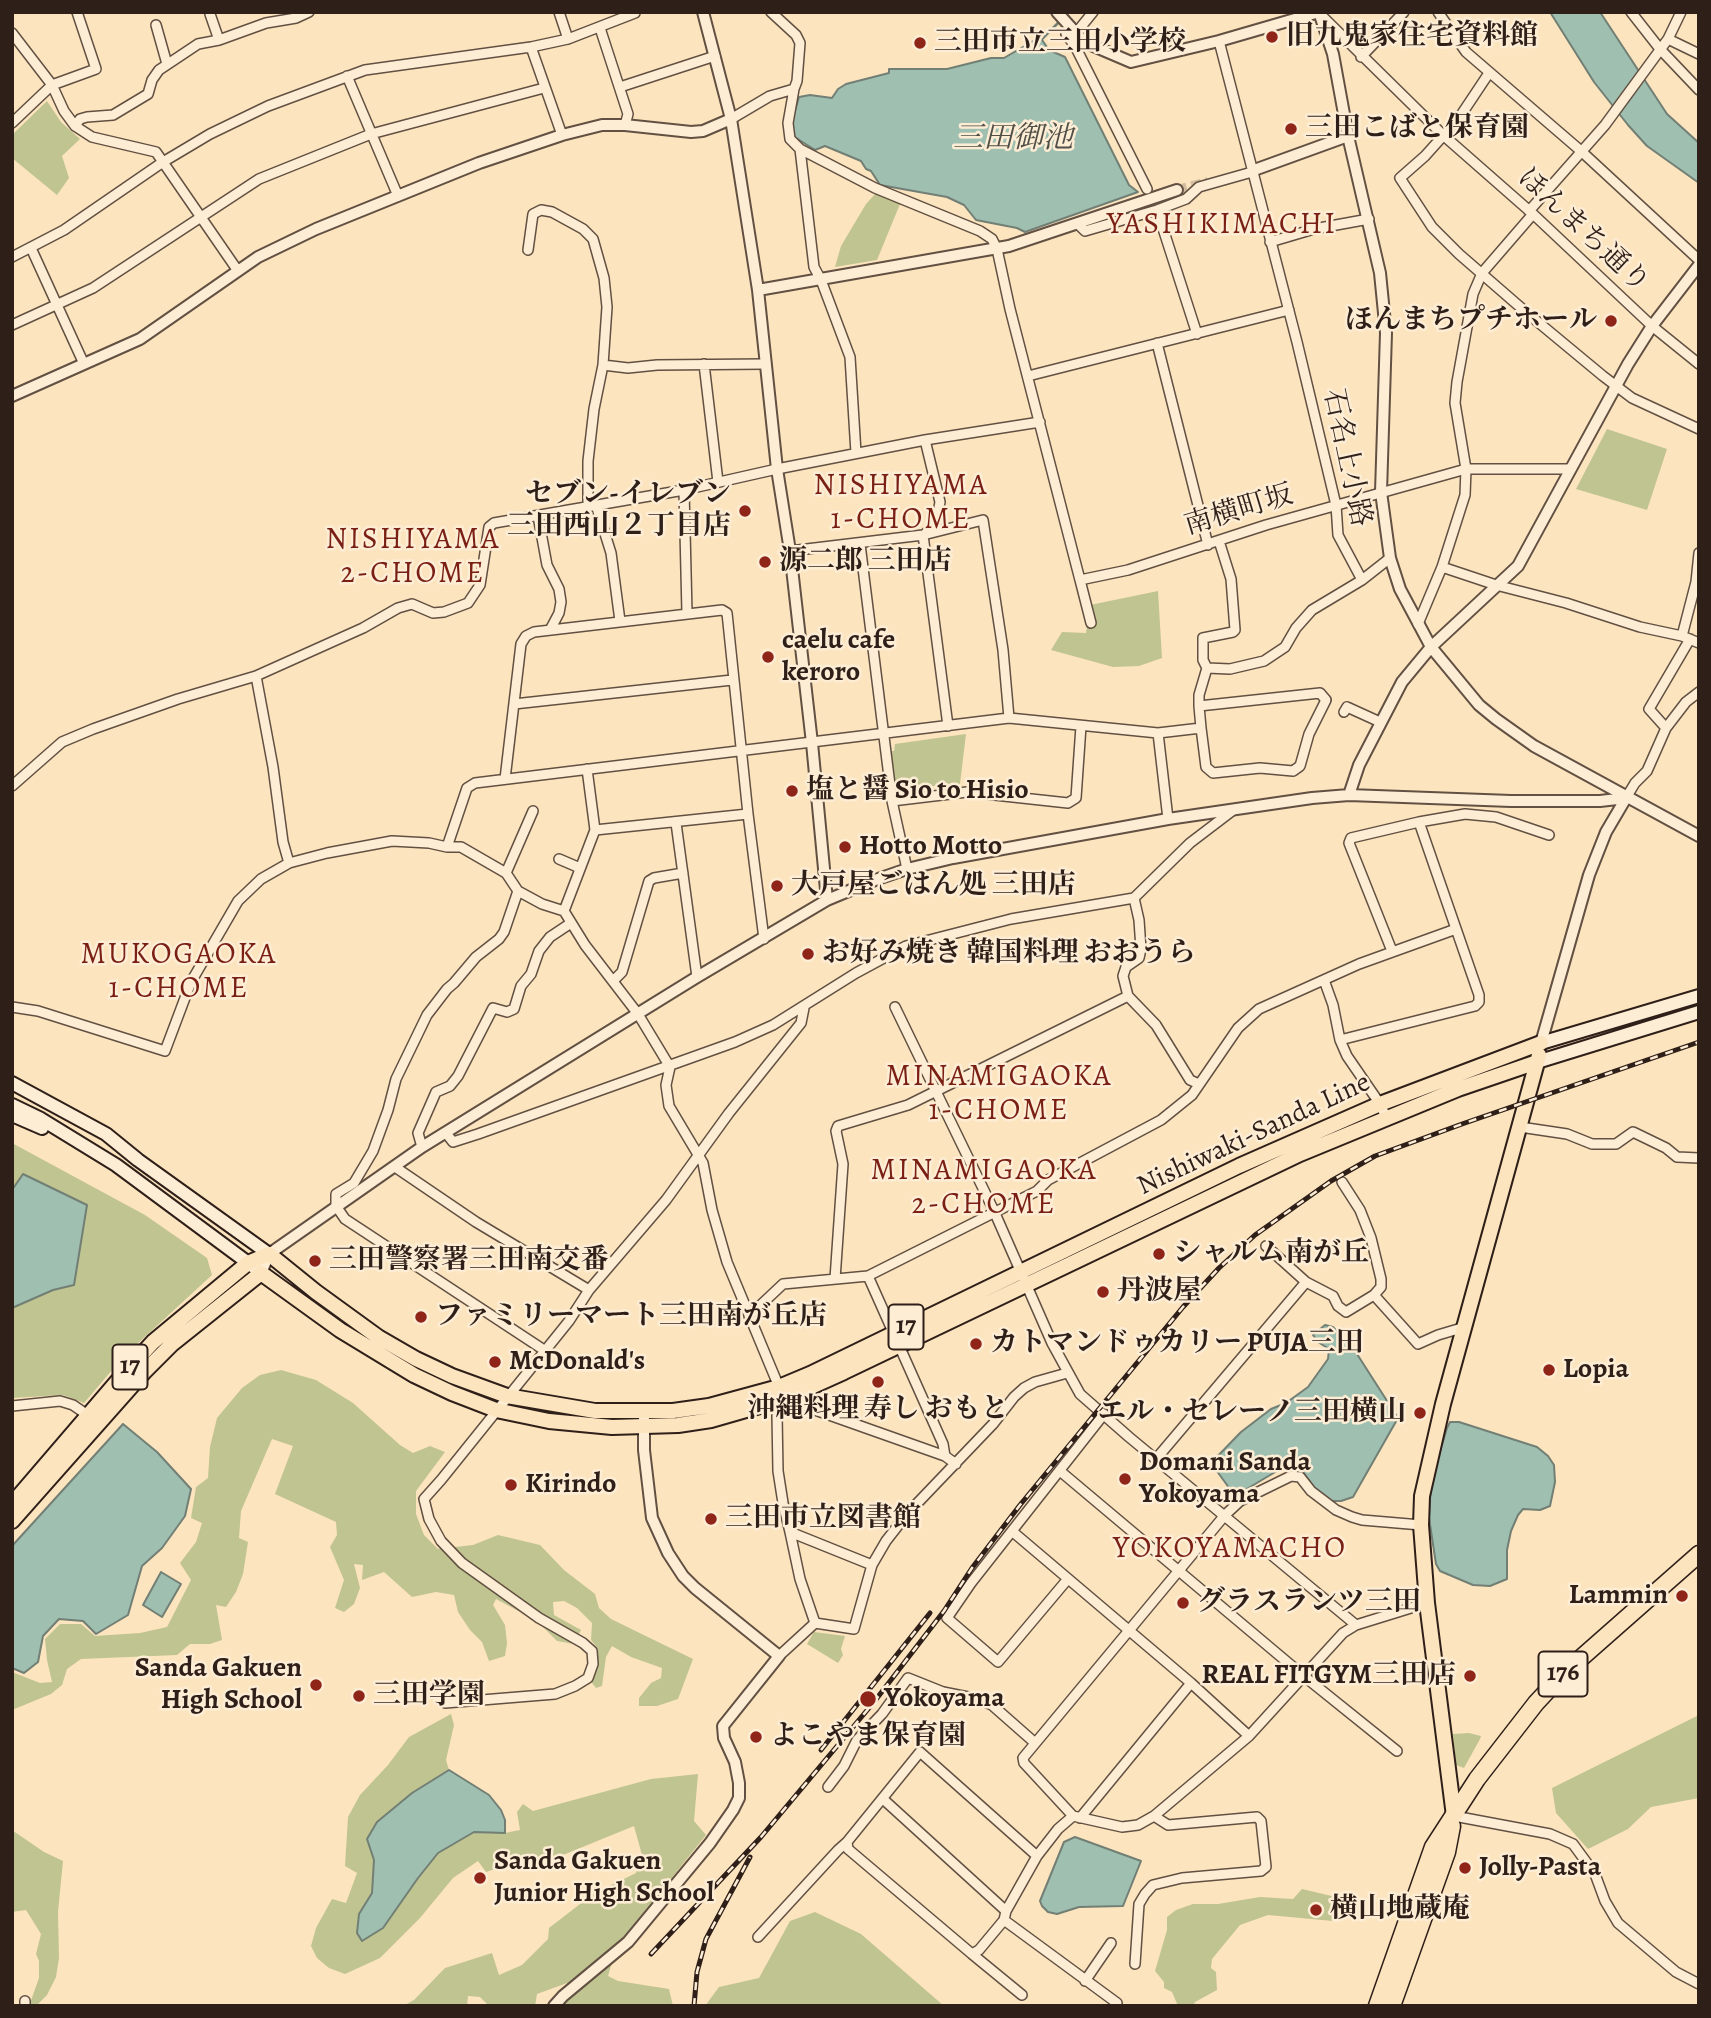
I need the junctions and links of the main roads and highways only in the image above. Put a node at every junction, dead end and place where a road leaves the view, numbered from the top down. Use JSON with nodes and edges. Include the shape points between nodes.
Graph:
{"nodes":[{"id":1,"x":1699,"y":996,"type":"edge"},
{"id":2,"x":1699,"y":1012,"type":"edge"},
{"id":3,"x":1541,"y":1043,"type":"junction"},
{"id":4,"x":1537,"y":1062,"type":"junction"},
{"id":5,"x":12,"y":1083,"type":"edge"},
{"id":6,"x":12,"y":1105,"type":"edge"},
{"id":7,"x":1383,"y":1110,"type":"junction"},
{"id":8,"x":12,"y":1115,"type":"edge"},
{"id":9,"x":82,"y":1143,"type":"junction"},
{"id":10,"x":269,"y":1254,"type":"junction"},
{"id":11,"x":248,"y":1263,"type":"junction"},
{"id":12,"x":261,"y":1273,"type":"junction"},
{"id":13,"x":896,"y":1339,"type":"junction"},
{"id":14,"x":782,"y":1393,"type":"junction"},
{"id":15,"x":12,"y":1504,"type":"edge"},
{"id":16,"x":12,"y":1521,"type":"edge"},
{"id":17,"x":1699,"y":1554,"type":"edge"},
{"id":18,"x":1502,"y":1747,"type":"junction"},
{"id":19,"x":1448,"y":1781,"type":"junction"},
{"id":20,"x":1454,"y":1816,"type":"junction"},
{"id":21,"x":1433,"y":1846,"type":"junction"},
{"id":22,"x":1377,"y":2006,"type":"edge"},
{"id":23,"x":1392,"y":2006,"type":"edge"}],
"edges":[{"from":1,"to":3,"type":"main road"},
{"from":2,"to":4,"type":"main road"},
{"from":3,"to":4,"type":"main road"},
{"from":3,"to":7,"type":"main road","name":"Nishiwaki-Sanda Line","number":"17"},
{"from":4,"to":7,"type":"main road","name":"Nishiwaki-Sanda Line","number":"17"},
{"from":4,"to":19,"type":"main road","via":[[1426,1473],[1421,1525]]},
{"from":5,"to":10,"type":"main road","via":[[106,1134]]},
{"from":6,"to":9,"type":"main road"},
{"from":7,"to":13,"type":"main road","name":"Nishiwaki-Sanda Line","number":"17","via":[[1028,1285]]},
{"from":7,"to":13,"type":"main road","name":"Nishiwaki-Sanda Line","number":"17","via":[[1239,1166],[1022,1271]]},
{"from":8,"to":9,"type":"main road"},
{"from":9,"to":11,"type":"main road"},
{"from":10,"to":11,"type":"main road","number":"17"},
{"from":10,"to":14,"type":"main road","name":"Nishiwaki-Sanda Line","number":"17","via":[[379,1337],[452,1376],[507,1396],[594,1411],[644,1412]]},
{"from":11,"to":12,"type":"main road"},
{"from":11,"to":15,"type":"main road","number":"17","via":[[153,1342]]},
{"from":12,"to":14,"type":"main road","name":"Nishiwaki-Sanda Line","number":"17","via":[[340,1330],[414,1375],[496,1410],[579,1424],[644,1427],[711,1420]]},
{"from":12,"to":16,"type":"main road","number":"17","via":[[144,1372]]},
{"from":13,"to":14,"type":"main road","name":"Nishiwaki-Sanda Line","number":"17"},
{"from":17,"to":18,"type":"highway","number":"176","via":[[1564,1673]]},
{"from":18,"to":19,"type":"main road","via":[[1466,1782]]},
{"from":18,"to":20,"type":"highway","number":"176"},
{"from":19,"to":20,"type":"main road"},
{"from":19,"to":21,"type":"main road"},
{"from":20,"to":21,"type":"highway","number":"176"},
{"from":20,"to":23,"type":"highway","number":"176","via":[[1447,1852]]},
{"from":21,"to":22,"type":"highway","number":"176"}]}
